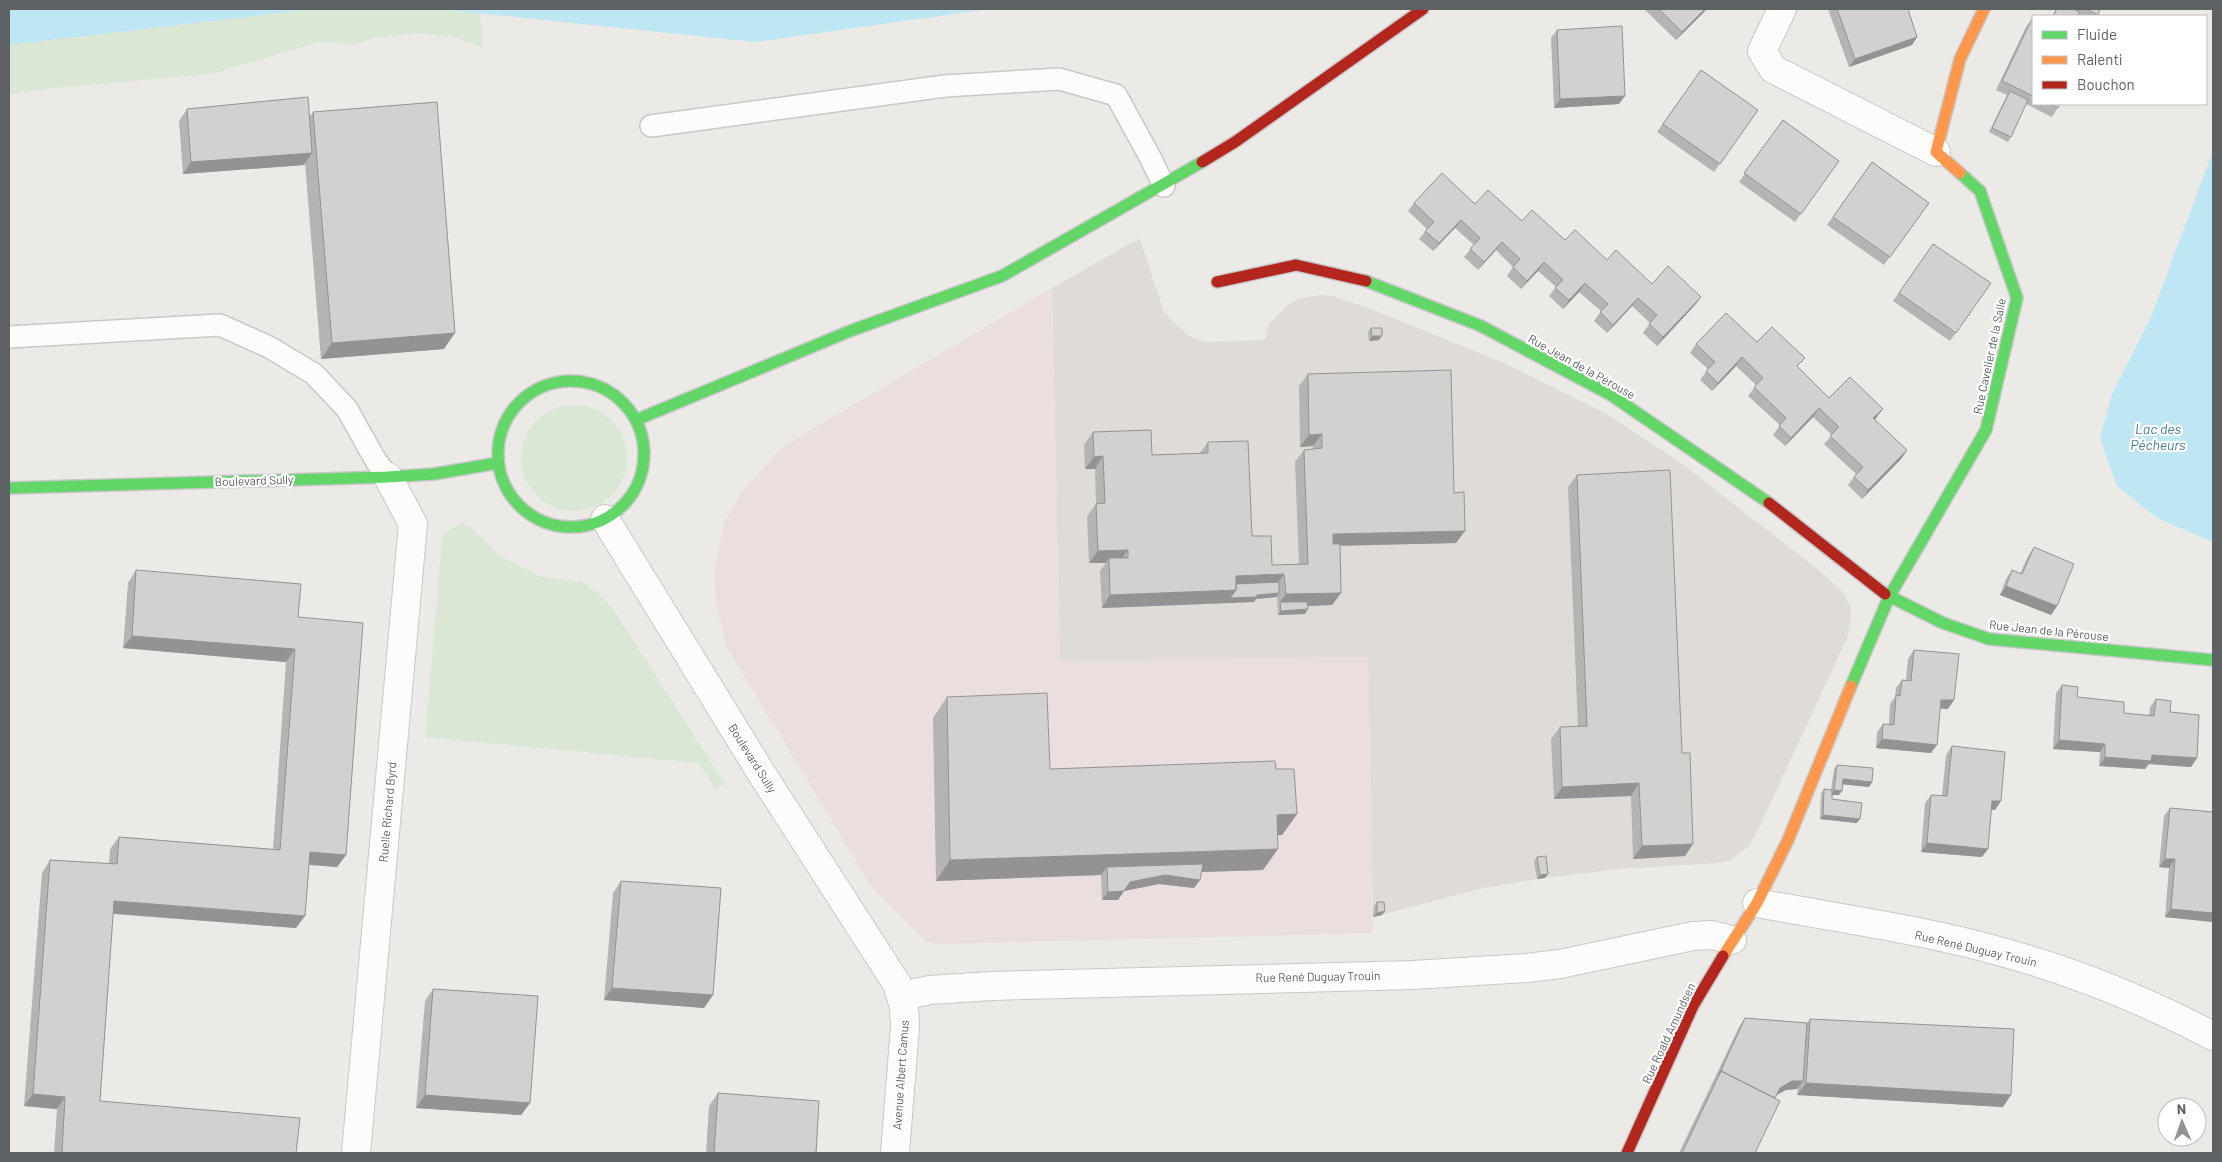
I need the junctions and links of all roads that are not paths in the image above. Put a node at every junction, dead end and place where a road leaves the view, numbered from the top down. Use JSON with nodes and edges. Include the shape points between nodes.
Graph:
{"nodes":[{"id":1,"x":1423,"y":9,"type":"edge"},
{"id":2,"x":1782,"y":9,"type":"edge"},
{"id":3,"x":1984,"y":9,"type":"edge"},
{"id":4,"x":650,"y":126,"type":"dead end"},
{"id":5,"x":1936,"y":152,"type":"junction"},
{"id":6,"x":1164,"y":186,"type":"junction"},
{"id":7,"x":1217,"y":282,"type":"dead end"},
{"id":8,"x":9,"y":337,"type":"edge"},
{"id":9,"x":636,"y":420,"type":"junction"},
{"id":10,"x":498,"y":463,"type":"junction"},
{"id":11,"x":388,"y":477,"type":"junction"},
{"id":12,"x":9,"y":488,"type":"edge"},
{"id":13,"x":606,"y":519,"type":"junction"},
{"id":14,"x":1889,"y":597,"type":"junction"},
{"id":15,"x":2213,"y":660,"type":"edge"},
{"id":16,"x":1757,"y":903,"type":"junction"},
{"id":17,"x":1732,"y":940,"type":"junction"},
{"id":18,"x":901,"y":996,"type":"junction"},
{"id":19,"x":2213,"y":1036,"type":"edge"},
{"id":20,"x":356,"y":1153,"type":"edge"},
{"id":21,"x":895,"y":1153,"type":"edge"},
{"id":22,"x":1627,"y":1153,"type":"edge"}],
"edges":[{"from":1,"to":6,"type":"street","via":[[1235,142]]},
{"from":2,"to":5,"type":"street","via":[[1762,51],[1773,69]]},
{"from":3,"to":5,"type":"street","via":[[1960,59]]},
{"from":4,"to":6,"type":"lane","via":[[945,86],[1059,79],[1116,95]]},
{"from":5,"to":14,"type":"street","name":"Rue Cavelier de la Salle","via":[[1980,191],[2017,298],[1986,430]]},
{"from":6,"to":9,"type":"street","via":[[1002,276],[850,331]]},
{"from":7,"to":14,"type":"street","name":"Rue Jean de la Pérouse","via":[[1296,264],[1368,282],[1481,326],[1611,395],[1750,488]]},
{"from":8,"to":11,"type":"lane","via":[[220,325],[269,347],[314,374],[347,409]]},
{"from":9,"to":10,"type":"street","via":[[620,400],[599,386],[574,381],[549,385],[526,396],[509,415],[500,438]]},
{"from":9,"to":13,"type":"street","via":[[644,442],[640,479],[624,505]]},
{"from":10,"to":11,"type":"street","name":"Boulevard Sully","via":[[434,474]]},
{"from":10,"to":13,"type":"street","via":[[509,493],[537,520],[583,527]]},
{"from":11,"to":12,"type":"street","name":"Boulevard Sully"},
{"from":11,"to":20,"type":"street","name":"Ruelle Richard Byrd","via":[[413,524]]},
{"from":13,"to":18,"type":"street","name":"Boulevard Sully","via":[[755,763],[891,972]]},
{"from":14,"to":15,"type":"street","name":"Rue Jean de la Pérouse","via":[[1943,623],[1989,639]]},
{"from":14,"to":16,"type":"street","via":[[1788,840]]},
{"from":16,"to":17,"type":"street","name":"Rue Roald Amundsen"},
{"from":16,"to":19,"type":"street","name":"Rue René Duguay Trouin","via":[[2000,951],[2059,969]]},
{"from":17,"to":18,"type":"street","name":"Rue René Duguay Trouin","via":[[1712,935],[1693,936],[1527,968],[1414,975],[991,986],[930,990]]},
{"from":17,"to":22,"type":"street","name":"Rue Roald Amundsen","via":[[1693,1006]]},
{"from":18,"to":21,"type":"street","name":"Avenue Albert Camus","via":[[905,1028]]}]}
